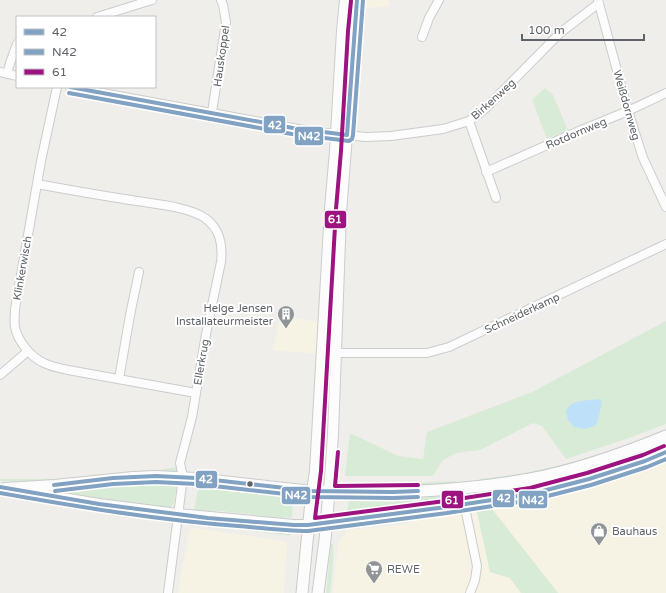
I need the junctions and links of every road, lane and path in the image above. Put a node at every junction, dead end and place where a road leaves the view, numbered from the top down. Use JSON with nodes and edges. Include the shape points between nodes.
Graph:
{"nodes":[{"id":1,"x":152,"y":0,"type":"edge"},
{"id":2,"x":221,"y":0,"type":"edge"},
{"id":3,"x":345,"y":0,"type":"edge"},
{"id":4,"x":357,"y":0,"type":"edge"},
{"id":5,"x":439,"y":0,"type":"edge"},
{"id":6,"x":598,"y":2,"type":"edge"},
{"id":7,"x":100,"y":16,"type":"edge"},
{"id":8,"x":422,"y":37,"type":"dead end"},
{"id":9,"x":16,"y":47,"type":"edge"},
{"id":10,"x":4,"y":73,"type":"edge"},
{"id":11,"x":16,"y":76,"type":"edge"},
{"id":12,"x":57,"y":88,"type":"edge"},
{"id":13,"x":76,"y":88,"type":"edge"},
{"id":14,"x":666,"y":93,"type":"edge"},
{"id":15,"x":628,"y":111,"type":"junction"},
{"id":16,"x":212,"y":112,"type":"junction"},
{"id":17,"x":469,"y":121,"type":"junction"},
{"id":18,"x":336,"y":134,"type":"junction"},
{"id":19,"x":347,"y":135,"type":"junction"},
{"id":20,"x":486,"y":172,"type":"junction"},
{"id":21,"x":37,"y":184,"type":"junction"},
{"id":22,"x":496,"y":198,"type":"dead end"},
{"id":23,"x":666,"y":207,"type":"edge"},
{"id":24,"x":666,"y":244,"type":"edge"},
{"id":25,"x":139,"y":272,"type":"dead end"},
{"id":26,"x":28,"y":351,"type":"junction"},
{"id":27,"x":322,"y":353,"type":"junction"},
{"id":28,"x":336,"y":354,"type":"junction"},
{"id":29,"x":0,"y":375,"type":"edge"},
{"id":30,"x":119,"y":379,"type":"junction"},
{"id":31,"x":196,"y":393,"type":"junction"},
{"id":32,"x":666,"y":436,"type":"edge"},
{"id":33,"x":666,"y":452,"type":"edge"},
{"id":34,"x":183,"y":477,"type":"junction"},
{"id":35,"x":3,"y":487,"type":"edge"},
{"id":36,"x":461,"y":488,"type":"junction"},
{"id":37,"x":312,"y":491,"type":"junction"},
{"id":38,"x":329,"y":492,"type":"junction"},
{"id":39,"x":464,"y":504,"type":"junction"},
{"id":40,"x":178,"y":514,"type":"junction"},
{"id":41,"x":326,"y":522,"type":"junction"},
{"id":42,"x":308,"y":525,"type":"junction"},
{"id":43,"x":168,"y":593,"type":"edge"},
{"id":44,"x":302,"y":593,"type":"edge"},
{"id":45,"x":318,"y":593,"type":"edge"},
{"id":46,"x":470,"y":593,"type":"edge"}],
"edges":[{"from":1,"to":7,"type":"street"},
{"from":2,"to":16,"type":"street","name":"Hauskoppel","via":[[226,22]]},
{"from":3,"to":18,"type":"street"},
{"from":4,"to":19,"type":"street"},
{"from":5,"to":8,"type":"street"},
{"from":6,"to":15,"type":"street","name":"Weißdornweg"},
{"from":6,"to":17,"type":"street","name":"Birkenweg","via":[[560,33],[496,98]]},
{"from":9,"to":10,"type":"street"},
{"from":10,"to":11,"type":"street"},
{"from":12,"to":21,"type":"street","name":"Klinkerwisch"},
{"from":13,"to":16,"type":"street","name":"Birkenweg"},
{"from":14,"to":15,"type":"street","name":"Rotdornweg"},
{"from":15,"to":20,"type":"street","name":"Rotdornweg"},
{"from":15,"to":23,"type":"street","name":"Weißdornweg","via":[[643,158]]},
{"from":16,"to":18,"type":"street","name":"Birkenweg"},
{"from":17,"to":19,"type":"street","name":"Birkenweg","via":[[443,130],[391,136]]},
{"from":17,"to":20,"type":"street"},
{"from":18,"to":19,"type":"street","name":"Birkenweg"},
{"from":18,"to":27,"type":"street"},
{"from":19,"to":28,"type":"street","via":[[341,212]]},
{"from":20,"to":22,"type":"street"},
{"from":21,"to":26,"type":"street","name":"Klinkerwisch","via":[[14,318],[17,332]]},
{"from":21,"to":31,"type":"street","name":"Ellerkrug","via":[[190,211],[204,218],[217,231],[221,241],[221,262]]},
{"from":24,"to":28,"type":"street","name":"Schneiderkamp","via":[[449,347],[427,353]]},
{"from":25,"to":30,"type":"street"},
{"from":26,"to":29,"type":"street"},
{"from":26,"to":30,"type":"street","name":"Klinkerwisch","via":[[38,360],[52,366]]},
{"from":27,"to":28,"type":"street","name":"Schneiderkamp"},
{"from":27,"to":37,"type":"street"},
{"from":28,"to":38,"type":"street"},
{"from":30,"to":31,"type":"street","name":"Klinkerwisch"},
{"from":31,"to":34,"type":"street","name":"Ellerkrug","via":[[180,463]]},
{"from":32,"to":36,"type":"main road","via":[[598,461],[562,471],[530,479]]},
{"from":33,"to":39,"type":"main road","via":[[589,479],[531,494]]},
{"from":34,"to":35,"type":"street","via":[[133,477]]},
{"from":34,"to":37,"type":"street"},
{"from":34,"to":40,"type":"street","name":"Ellerkrug"},
{"from":35,"to":40,"type":"street","via":[[52,497]]},
{"from":36,"to":38,"type":"main road"},
{"from":36,"to":39,"type":"street"},
{"from":37,"to":38,"type":"main road"},
{"from":37,"to":42,"type":"main road"},
{"from":38,"to":41,"type":"main road"},
{"from":39,"to":41,"type":"main road"},
{"from":39,"to":46,"type":"street","via":[[477,566]]},
{"from":40,"to":42,"type":"street"},
{"from":40,"to":43,"type":"street","name":"Ellerkrug"},
{"from":41,"to":42,"type":"main road"},
{"from":41,"to":45,"type":"main road"},
{"from":42,"to":44,"type":"main road"}]}
